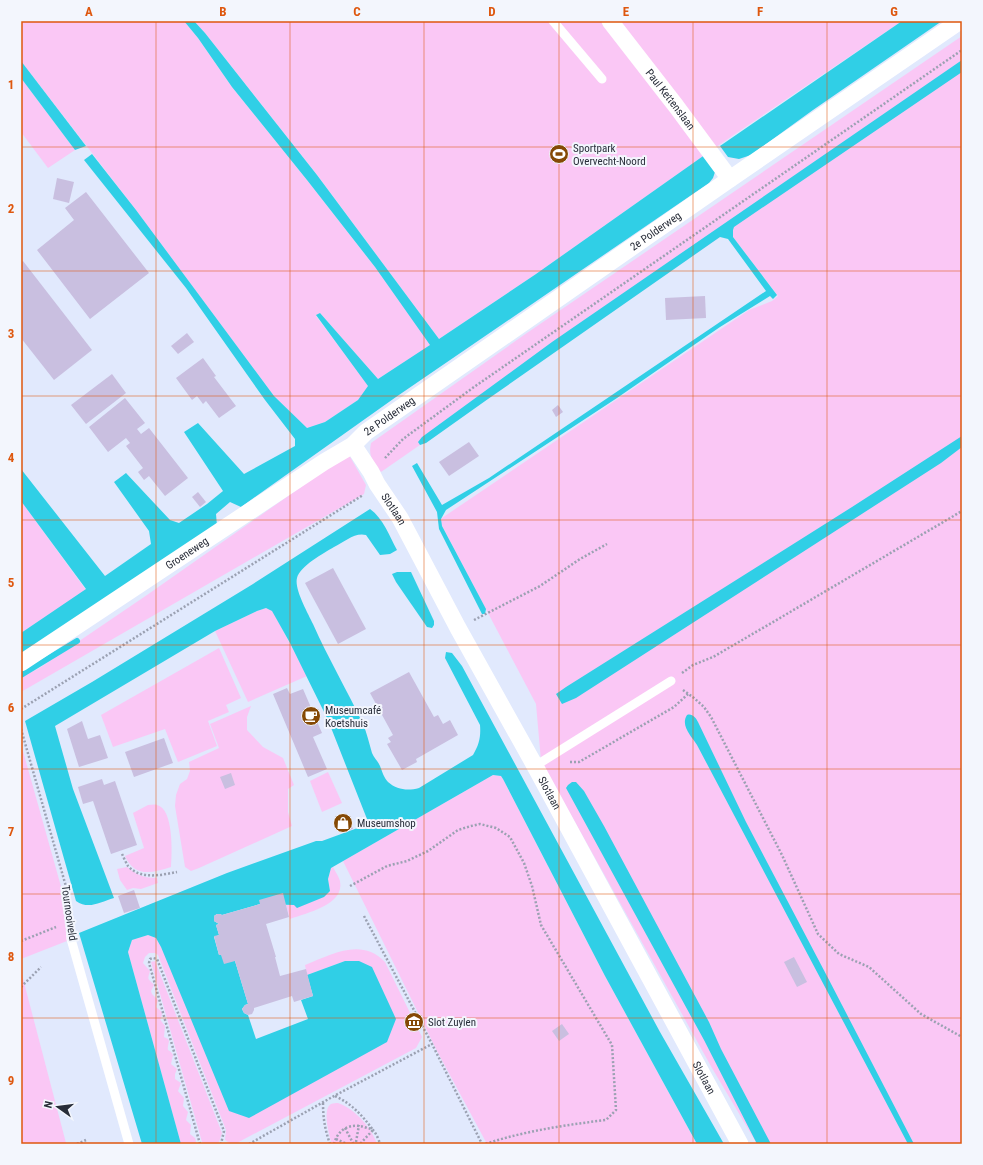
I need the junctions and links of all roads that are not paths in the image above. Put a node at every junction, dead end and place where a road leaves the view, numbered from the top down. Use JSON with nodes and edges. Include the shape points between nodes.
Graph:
{"nodes":[{"id":1,"x":553,"y":21,"type":"edge"},
{"id":2,"x":610,"y":21,"type":"edge"},
{"id":3,"x":960,"y":21,"type":"edge"},
{"id":4,"x":602,"y":79,"type":"dead end"},
{"id":5,"x":730,"y":179,"type":"junction"},
{"id":6,"x":353,"y":445,"type":"junction"},
{"id":7,"x":21,"y":663,"type":"edge"},
{"id":8,"x":671,"y":680,"type":"road end"},
{"id":9,"x":535,"y":766,"type":"junction"},
{"id":10,"x":70,"y":921,"type":"road end"},
{"id":11,"x":129,"y":1144,"type":"edge"},
{"id":12,"x":740,"y":1144,"type":"edge"}],
"edges":[{"from":1,"to":4,"type":"lane"},
{"from":2,"to":5,"type":"street","name":"Paul Kettenslaan"},
{"from":3,"to":5,"type":"street","name":"2e Polderweg"},
{"from":5,"to":6,"type":"street","name":"2e Polderweg","via":[[366,432]]},
{"from":6,"to":7,"type":"street","name":"Groeneweg","via":[[317,466]]},
{"from":6,"to":9,"type":"street","name":"Slotlaan","via":[[400,518]]},
{"from":8,"to":9,"type":"lane"},
{"from":9,"to":12,"type":"street","name":"Slotlaan"},
{"from":10,"to":11,"type":"lane","name":"Tournooiveld","via":[[72,939]]}]}
